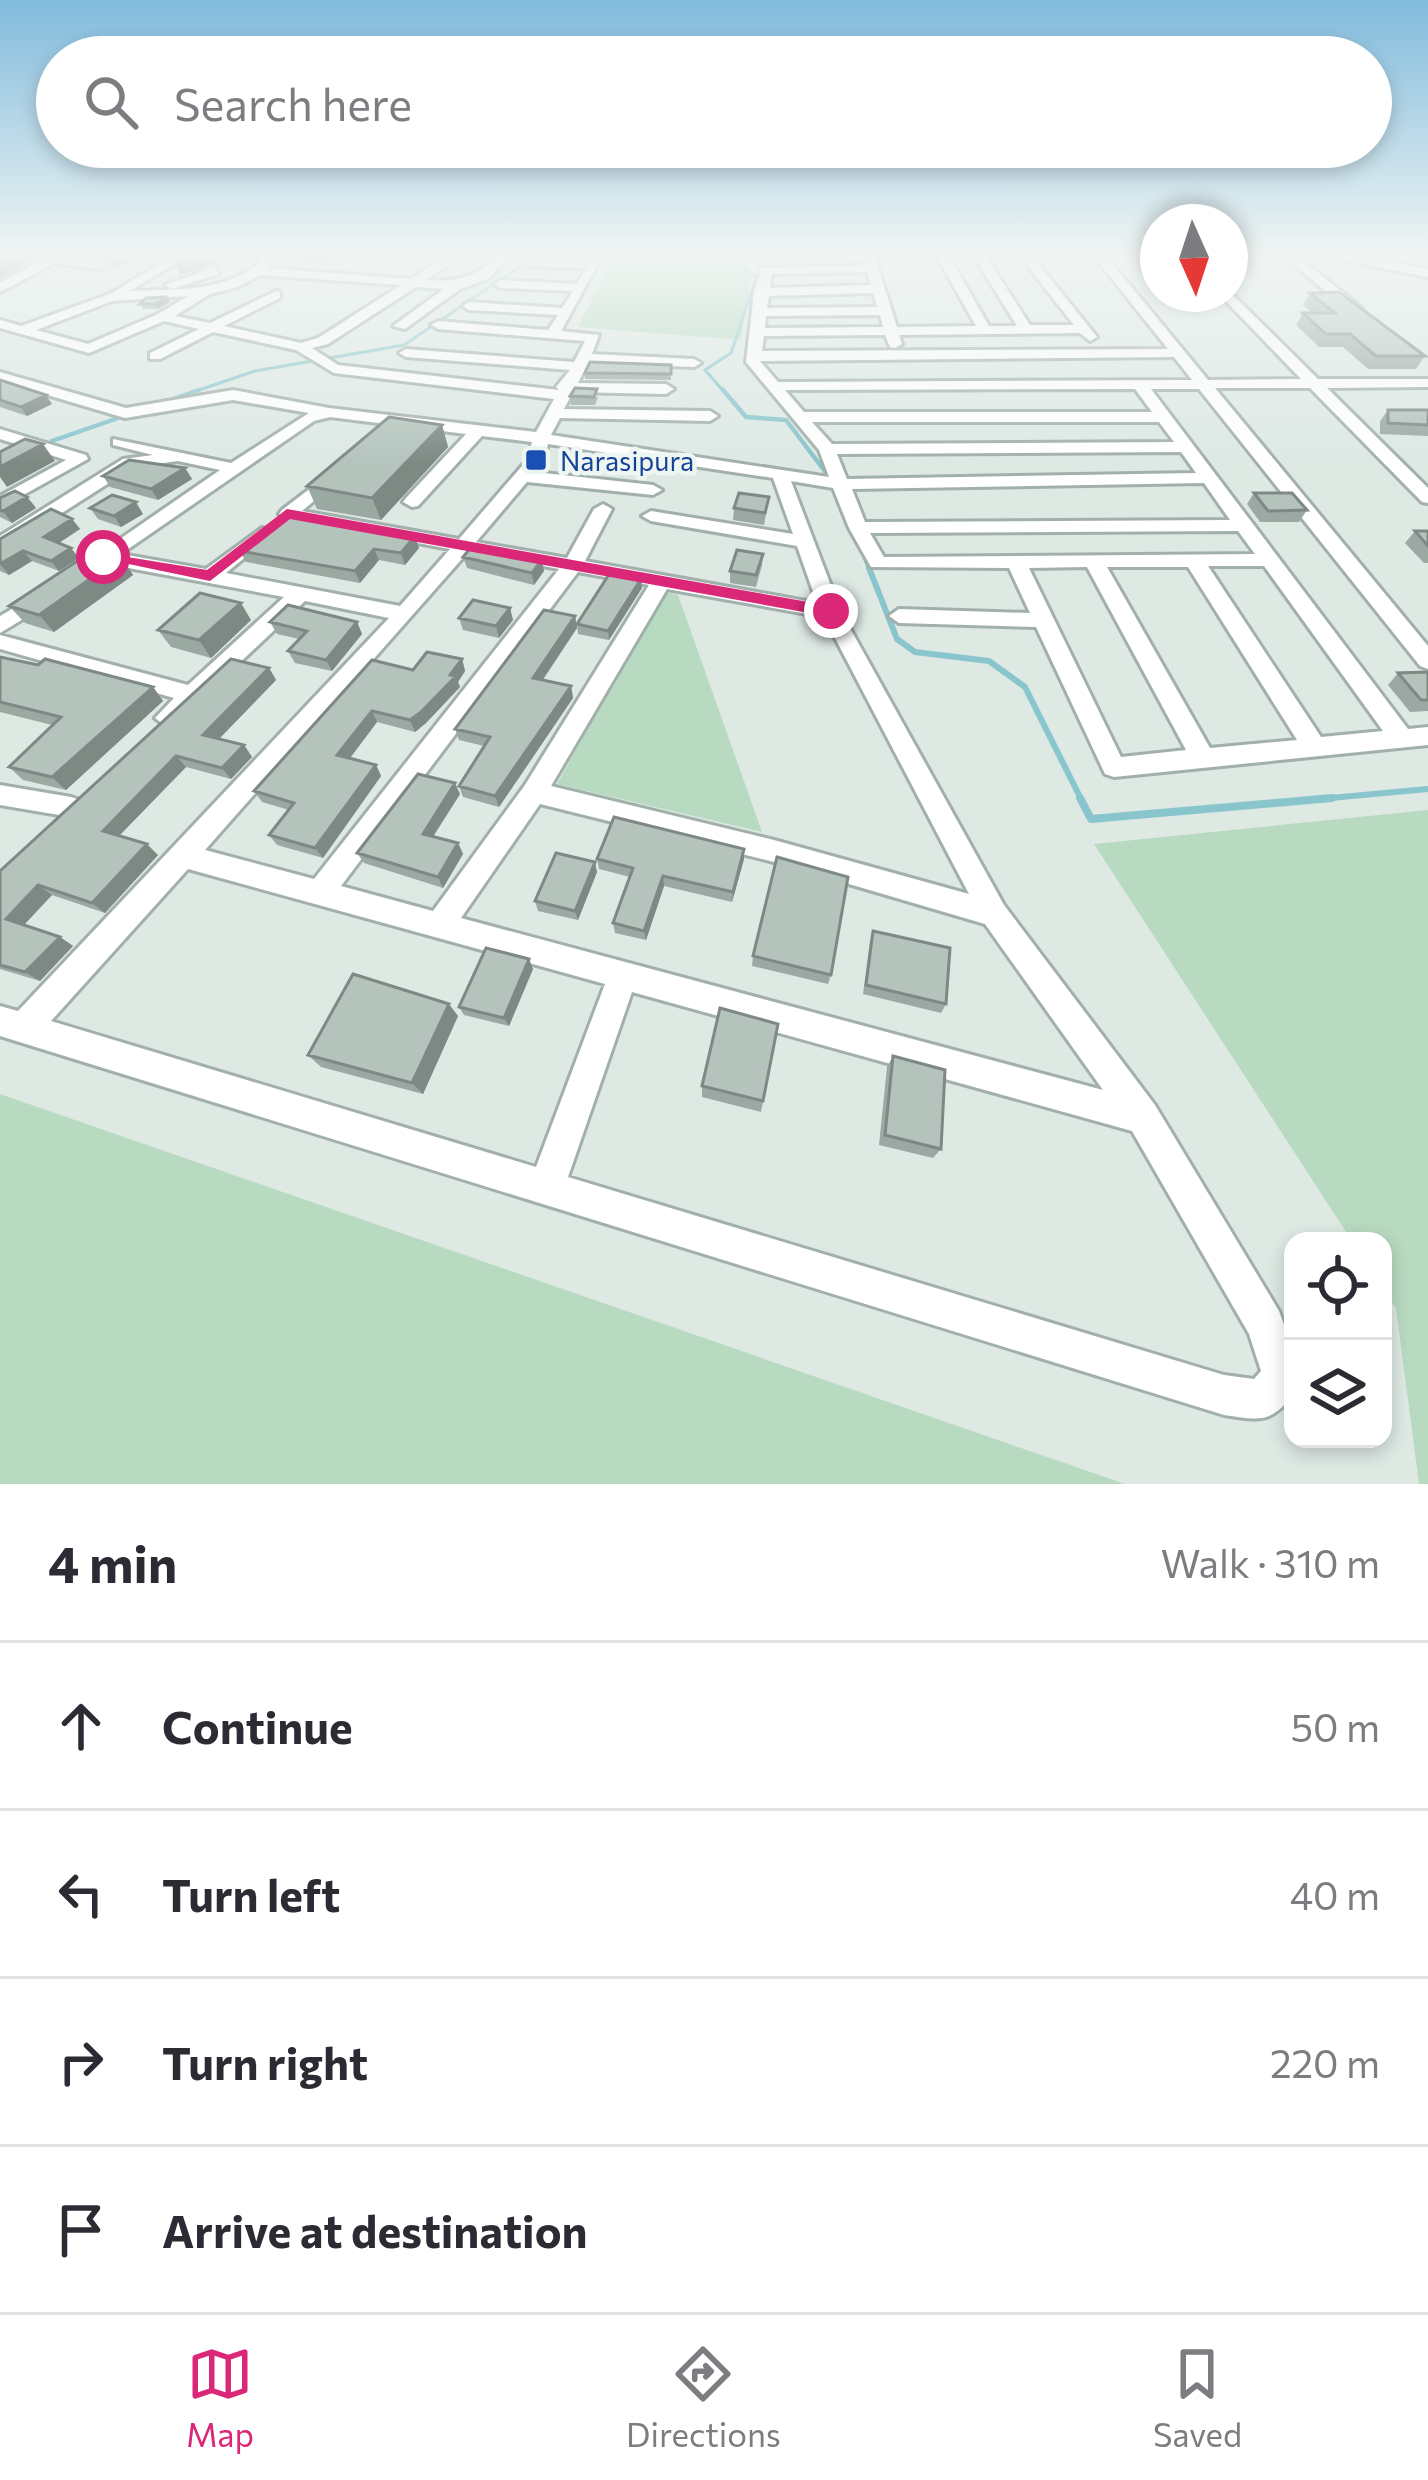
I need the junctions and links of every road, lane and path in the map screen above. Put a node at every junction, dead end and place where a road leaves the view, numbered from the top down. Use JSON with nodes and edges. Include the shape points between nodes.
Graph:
{"nodes":[{"id":1,"x":0,"y":324,"type":"edge"},
{"id":2,"x":38,"y":324,"type":"edge"},
{"id":3,"x":146,"y":324,"type":"edge"},
{"id":4,"x":189,"y":324,"type":"edge"},
{"id":5,"x":221,"y":324,"type":"edge"},
{"id":6,"x":349,"y":324,"type":"edge"},
{"id":7,"x":402,"y":324,"type":"edge"},
{"id":8,"x":558,"y":324,"type":"edge"},
{"id":9,"x":758,"y":324,"type":"edge"},
{"id":10,"x":890,"y":324,"type":"edge"},
{"id":11,"x":981,"y":324,"type":"edge"},
{"id":12,"x":1023,"y":324,"type":"edge"},
{"id":13,"x":1079,"y":324,"type":"edge"},
{"id":14,"x":1152,"y":324,"type":"edge"},
{"id":15,"x":1254,"y":324,"type":"edge"},
{"id":16,"x":438,"y":325,"type":"dead end"},
{"id":17,"x":400,"y":326,"type":"dead end"},
{"id":18,"x":984,"y":329,"type":"junction"},
{"id":19,"x":1026,"y":329,"type":"junction"},
{"id":20,"x":1083,"y":329,"type":"junction"},
{"id":21,"x":22,"y":330,"type":"junction"},
{"id":22,"x":210,"y":330,"type":"junction"},
{"id":23,"x":892,"y":330,"type":"junction"},
{"id":24,"x":554,"y":332,"type":"junction"},
{"id":25,"x":757,"y":332,"type":"junction"},
{"id":26,"x":406,"y":352,"type":"dead end"},
{"id":27,"x":1102,"y":353,"type":"junction"},
{"id":28,"x":1174,"y":353,"type":"junction"},
{"id":29,"x":755,"y":355,"type":"junction"},
{"id":30,"x":898,"y":355,"type":"junction"},
{"id":31,"x":154,"y":356,"type":"dead end"},
{"id":32,"x":313,"y":356,"type":"junction"},
{"id":33,"x":578,"y":362,"type":"junction"},
{"id":34,"x":694,"y":363,"type":"dead end"},
{"id":35,"x":0,"y":376,"type":"edge"},
{"id":36,"x":1199,"y":383,"type":"junction"},
{"id":37,"x":1309,"y":383,"type":"junction"},
{"id":38,"x":1428,"y":383,"type":"edge"},
{"id":39,"x":911,"y":385,"type":"junction"},
{"id":40,"x":1140,"y":385,"type":"junction"},
{"id":41,"x":779,"y":386,"type":"junction"},
{"id":42,"x":666,"y":389,"type":"dead end"},
{"id":43,"x":559,"y":398,"type":"junction"},
{"id":44,"x":329,"y":412,"type":"junction"},
{"id":45,"x":710,"y":416,"type":"dead end"},
{"id":46,"x":802,"y":417,"type":"junction"},
{"id":47,"x":1165,"y":417,"type":"junction"},
{"id":48,"x":478,"y":430,"type":"junction"},
{"id":49,"x":0,"y":434,"type":"edge"},
{"id":50,"x":541,"y":437,"type":"junction"},
{"id":51,"x":119,"y":442,"type":"dead end"},
{"id":52,"x":1187,"y":447,"type":"junction"},
{"id":53,"x":827,"y":449,"type":"junction"},
{"id":54,"x":178,"y":456,"type":"junction"},
{"id":55,"x":352,"y":461,"type":"edge"},
{"id":56,"x":232,"y":468,"type":"junction"},
{"id":57,"x":784,"y":474,"type":"junction"},
{"id":58,"x":523,"y":476,"type":"junction"},
{"id":59,"x":1210,"y":478,"type":"junction"},
{"id":60,"x":842,"y":483,"type":"junction"},
{"id":61,"x":653,"y":490,"type":"dead end"},
{"id":62,"x":1428,"y":498,"type":"edge"},
{"id":63,"x":412,"y":502,"type":"dead end"},
{"id":64,"x":0,"y":503,"type":"edge"},
{"id":65,"x":603,"y":509,"type":"dead end"},
{"id":66,"x":287,"y":514,"type":"junction"},
{"id":67,"x":652,"y":516,"type":"dead end"},
{"id":68,"x":1246,"y":525,"type":"junction"},
{"id":69,"x":857,"y":528,"type":"junction"},
{"id":70,"x":806,"y":542,"type":"junction"},
{"id":71,"x":0,"y":544,"type":"edge"},
{"id":72,"x":464,"y":544,"type":"junction"},
{"id":73,"x":103,"y":557,"type":"junction"},
{"id":74,"x":1015,"y":560,"type":"junction"},
{"id":75,"x":1093,"y":560,"type":"junction"},
{"id":76,"x":1194,"y":560,"type":"junction"},
{"id":77,"x":1270,"y":560,"type":"junction"},
{"id":78,"x":573,"y":566,"type":"junction"},
{"id":79,"x":210,"y":576,"type":"junction"},
{"id":80,"x":69,"y":580,"type":"edge"},
{"id":81,"x":659,"y":583,"type":"junction"},
{"id":82,"x":52,"y":592,"type":"edge"},
{"id":83,"x":301,"y":593,"type":"junction"},
{"id":84,"x":831,"y":611,"type":"junction"},
{"id":85,"x":405,"y":614,"type":"junction"},
{"id":86,"x":898,"y":616,"type":"dead end"},
{"id":87,"x":1042,"y":620,"type":"junction"},
{"id":88,"x":0,"y":626,"type":"edge"},
{"id":89,"x":0,"y":642,"type":"edge"},
{"id":90,"x":1428,"y":661,"type":"edge"},
{"id":91,"x":191,"y":695,"type":"junction"},
{"id":92,"x":1415,"y":738,"type":"edge"},
{"id":93,"x":140,"y":743,"type":"edge"},
{"id":94,"x":1316,"y":749,"type":"junction"},
{"id":95,"x":1204,"y":760,"type":"junction"},
{"id":96,"x":534,"y":792,"type":"junction"},
{"id":97,"x":0,"y":795,"type":"edge"},
{"id":98,"x":43,"y":833,"type":"edge"},
{"id":99,"x":184,"y":856,"type":"junction"},
{"id":100,"x":320,"y":893,"type":"junction"},
{"id":101,"x":994,"y":914,"type":"junction"},
{"id":102,"x":440,"y":925,"type":"junction"},
{"id":103,"x":622,"y":975,"type":"junction"},
{"id":104,"x":12,"y":1025,"type":"edge"},
{"id":105,"x":1143,"y":1117,"type":"junction"},
{"id":106,"x":546,"y":1188,"type":"junction"}],
"edges":[{"from":1,"to":21,"type":"street"},
{"from":2,"to":21,"type":"street"},
{"from":3,"to":21,"type":"street","via":[[89,349]]},
{"from":4,"to":22,"type":"street"},
{"from":5,"to":22,"type":"street"},
{"from":6,"to":32,"type":"street"},
{"from":7,"to":17,"type":"street"},
{"from":8,"to":24,"type":"street"},
{"from":9,"to":25,"type":"street"},
{"from":10,"to":23,"type":"street"},
{"from":11,"to":18,"type":"street"},
{"from":12,"to":19,"type":"street"},
{"from":13,"to":20,"type":"street"},
{"from":14,"to":28,"type":"street"},
{"from":15,"to":37,"type":"street"},
{"from":16,"to":24,"type":"street"},
{"from":18,"to":19,"type":"street"},
{"from":18,"to":23,"type":"street"},
{"from":19,"to":20,"type":"street"},
{"from":20,"to":27,"type":"street"},
{"from":22,"to":31,"type":"street"},
{"from":22,"to":32,"type":"street"},
{"from":23,"to":25,"type":"street"},
{"from":23,"to":30,"type":"street"},
{"from":24,"to":33,"type":"street","via":[[593,334]]},
{"from":25,"to":29,"type":"street"},
{"from":26,"to":33,"type":"street"},
{"from":27,"to":28,"type":"street"},
{"from":27,"to":30,"type":"street"},
{"from":28,"to":36,"type":"street"},
{"from":29,"to":30,"type":"street"},
{"from":29,"to":41,"type":"street","via":[[757,369]]},
{"from":30,"to":39,"type":"street"},
{"from":32,"to":43,"type":"street"},
{"from":33,"to":34,"type":"street"},
{"from":33,"to":43,"type":"street"},
{"from":35,"to":44,"type":"street","via":[[125,413],[233,394]]},
{"from":36,"to":37,"type":"street"},
{"from":36,"to":40,"type":"street"},
{"from":36,"to":90,"type":"street"},
{"from":37,"to":38,"type":"street"},
{"from":37,"to":62,"type":"street"},
{"from":39,"to":40,"type":"street"},
{"from":39,"to":41,"type":"street"},
{"from":40,"to":47,"type":"street"},
{"from":41,"to":46,"type":"street"},
{"from":42,"to":43,"type":"street"},
{"from":43,"to":45,"type":"street"},
{"from":43,"to":50,"type":"street"},
{"from":44,"to":48,"type":"street","via":[[392,428]]},
{"from":44,"to":56,"type":"street"},
{"from":46,"to":47,"type":"street"},
{"from":46,"to":53,"type":"street"},
{"from":47,"to":52,"type":"street"},
{"from":48,"to":50,"type":"street"},
{"from":48,"to":63,"type":"street"},
{"from":49,"to":64,"type":"street","via":[[80,458]]},
{"from":50,"to":57,"type":"street"},
{"from":50,"to":58,"type":"street"},
{"from":51,"to":54,"type":"street"},
{"from":52,"to":53,"type":"street"},
{"from":52,"to":59,"type":"street"},
{"from":53,"to":60,"type":"street"},
{"from":54,"to":56,"type":"street"},
{"from":54,"to":71,"type":"street","via":[[129,463]]},
{"from":55,"to":66,"type":"street"},
{"from":56,"to":73,"type":"street"},
{"from":57,"to":60,"type":"street"},
{"from":57,"to":70,"type":"street"},
{"from":58,"to":61,"type":"street"},
{"from":58,"to":72,"type":"street"},
{"from":59,"to":60,"type":"street"},
{"from":59,"to":68,"type":"street"},
{"from":60,"to":69,"type":"street"},
{"from":65,"to":78,"type":"street"},
{"from":66,"to":72,"type":"street"},
{"from":66,"to":79,"type":"street"},
{"from":67,"to":70,"type":"street"},
{"from":68,"to":69,"type":"street"},
{"from":68,"to":77,"type":"street"},
{"from":69,"to":74,"type":"street","via":[[878,563]]},
{"from":70,"to":84,"type":"street"},
{"from":72,"to":78,"type":"street"},
{"from":72,"to":85,"type":"street"},
{"from":73,"to":79,"type":"street"},
{"from":73,"to":80,"type":"street"},
{"from":74,"to":75,"type":"street"},
{"from":74,"to":87,"type":"street"},
{"from":75,"to":76,"type":"street"},
{"from":75,"to":95,"type":"street"},
{"from":76,"to":77,"type":"street"},
{"from":76,"to":94,"type":"street"},
{"from":77,"to":92,"type":"street"},
{"from":78,"to":81,"type":"street"},
{"from":78,"to":100,"type":"street"},
{"from":79,"to":83,"type":"street"},
{"from":81,"to":84,"type":"street"},
{"from":81,"to":96,"type":"street"},
{"from":82,"to":88,"type":"street"},
{"from":83,"to":85,"type":"street"},
{"from":83,"to":91,"type":"street"},
{"from":84,"to":101,"type":"street"},
{"from":85,"to":99,"type":"street"},
{"from":86,"to":87,"type":"street"},
{"from":87,"to":95,"type":"street","via":[[1114,766]]},
{"from":89,"to":91,"type":"street"},
{"from":91,"to":93,"type":"street"},
{"from":92,"to":94,"type":"street"},
{"from":94,"to":95,"type":"street"},
{"from":96,"to":101,"type":"street"},
{"from":96,"to":102,"type":"street"},
{"from":97,"to":98,"type":"street","via":[[80,799]]},
{"from":99,"to":100,"type":"street"},
{"from":99,"to":104,"type":"street"},
{"from":100,"to":102,"type":"street"},
{"from":101,"to":105,"type":"street"},
{"from":102,"to":103,"type":"street"},
{"from":103,"to":105,"type":"street"},
{"from":103,"to":106,"type":"street"},
{"from":104,"to":106,"type":"street"},
{"from":105,"to":106,"type":"street","via":[[1265,1325],[1283,1377],[1262,1400]]}]}
